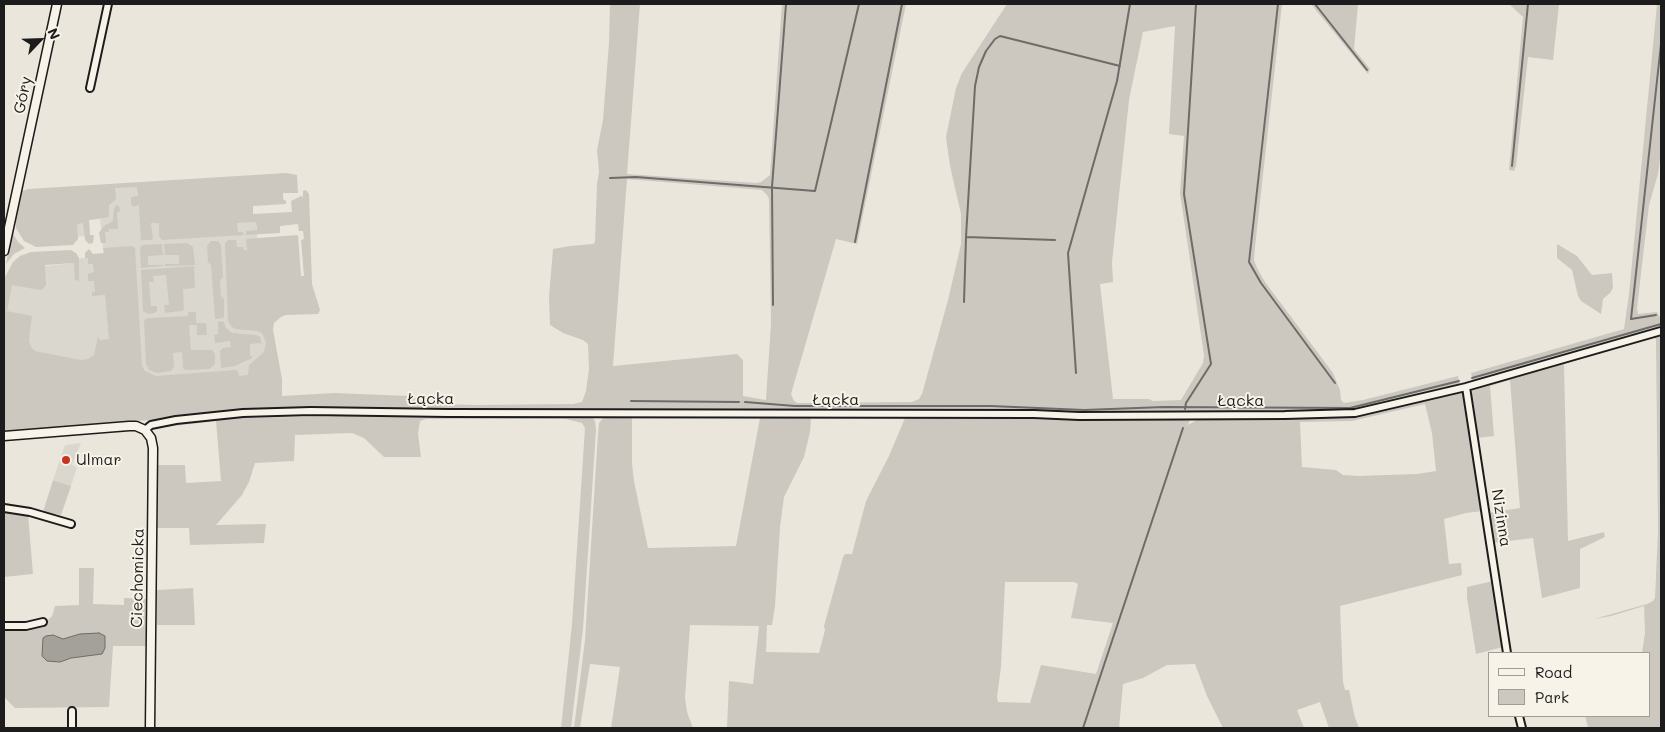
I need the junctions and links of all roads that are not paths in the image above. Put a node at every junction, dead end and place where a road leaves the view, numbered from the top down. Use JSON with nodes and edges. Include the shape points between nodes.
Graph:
{"nodes":[{"id":1,"x":57,"y":4,"type":"edge"},
{"id":2,"x":108,"y":4,"type":"edge"},
{"id":3,"x":90,"y":88,"type":"dead end"},
{"id":4,"x":4,"y":251,"type":"edge"},
{"id":5,"x":1661,"y":331,"type":"edge"},
{"id":6,"x":1466,"y":387,"type":"junction"},
{"id":7,"x":145,"y":430,"type":"junction"},
{"id":8,"x":4,"y":436,"type":"edge"},
{"id":9,"x":4,"y":508,"type":"edge"},
{"id":10,"x":71,"y":524,"type":"dead end"},
{"id":11,"x":43,"y":622,"type":"dead end"},
{"id":12,"x":4,"y":626,"type":"edge"},
{"id":13,"x":1506,"y":652,"type":"edge"},
{"id":14,"x":72,"y":711,"type":"dead end"},
{"id":15,"x":72,"y":728,"type":"edge"},
{"id":16,"x":150,"y":728,"type":"edge"}],
"edges":[{"from":1,"to":4,"type":"street","name":"Góry"},
{"from":2,"to":3,"type":"street"},
{"from":5,"to":6,"type":"street","name":"Łącka"},
{"from":6,"to":7,"type":"street","name":"Łącka","via":[[1344,414],[1079,416],[311,411],[243,413],[176,420],[155,424]]},
{"from":6,"to":13,"type":"street","name":"Nizinna"},
{"from":7,"to":8,"type":"street","name":"Łącka","via":[[130,426]]},
{"from":7,"to":16,"type":"street","name":"Ciechomicka","via":[[153,448]]},
{"from":9,"to":10,"type":"street"},
{"from":11,"to":12,"type":"street"},
{"from":14,"to":15,"type":"street"}]}
